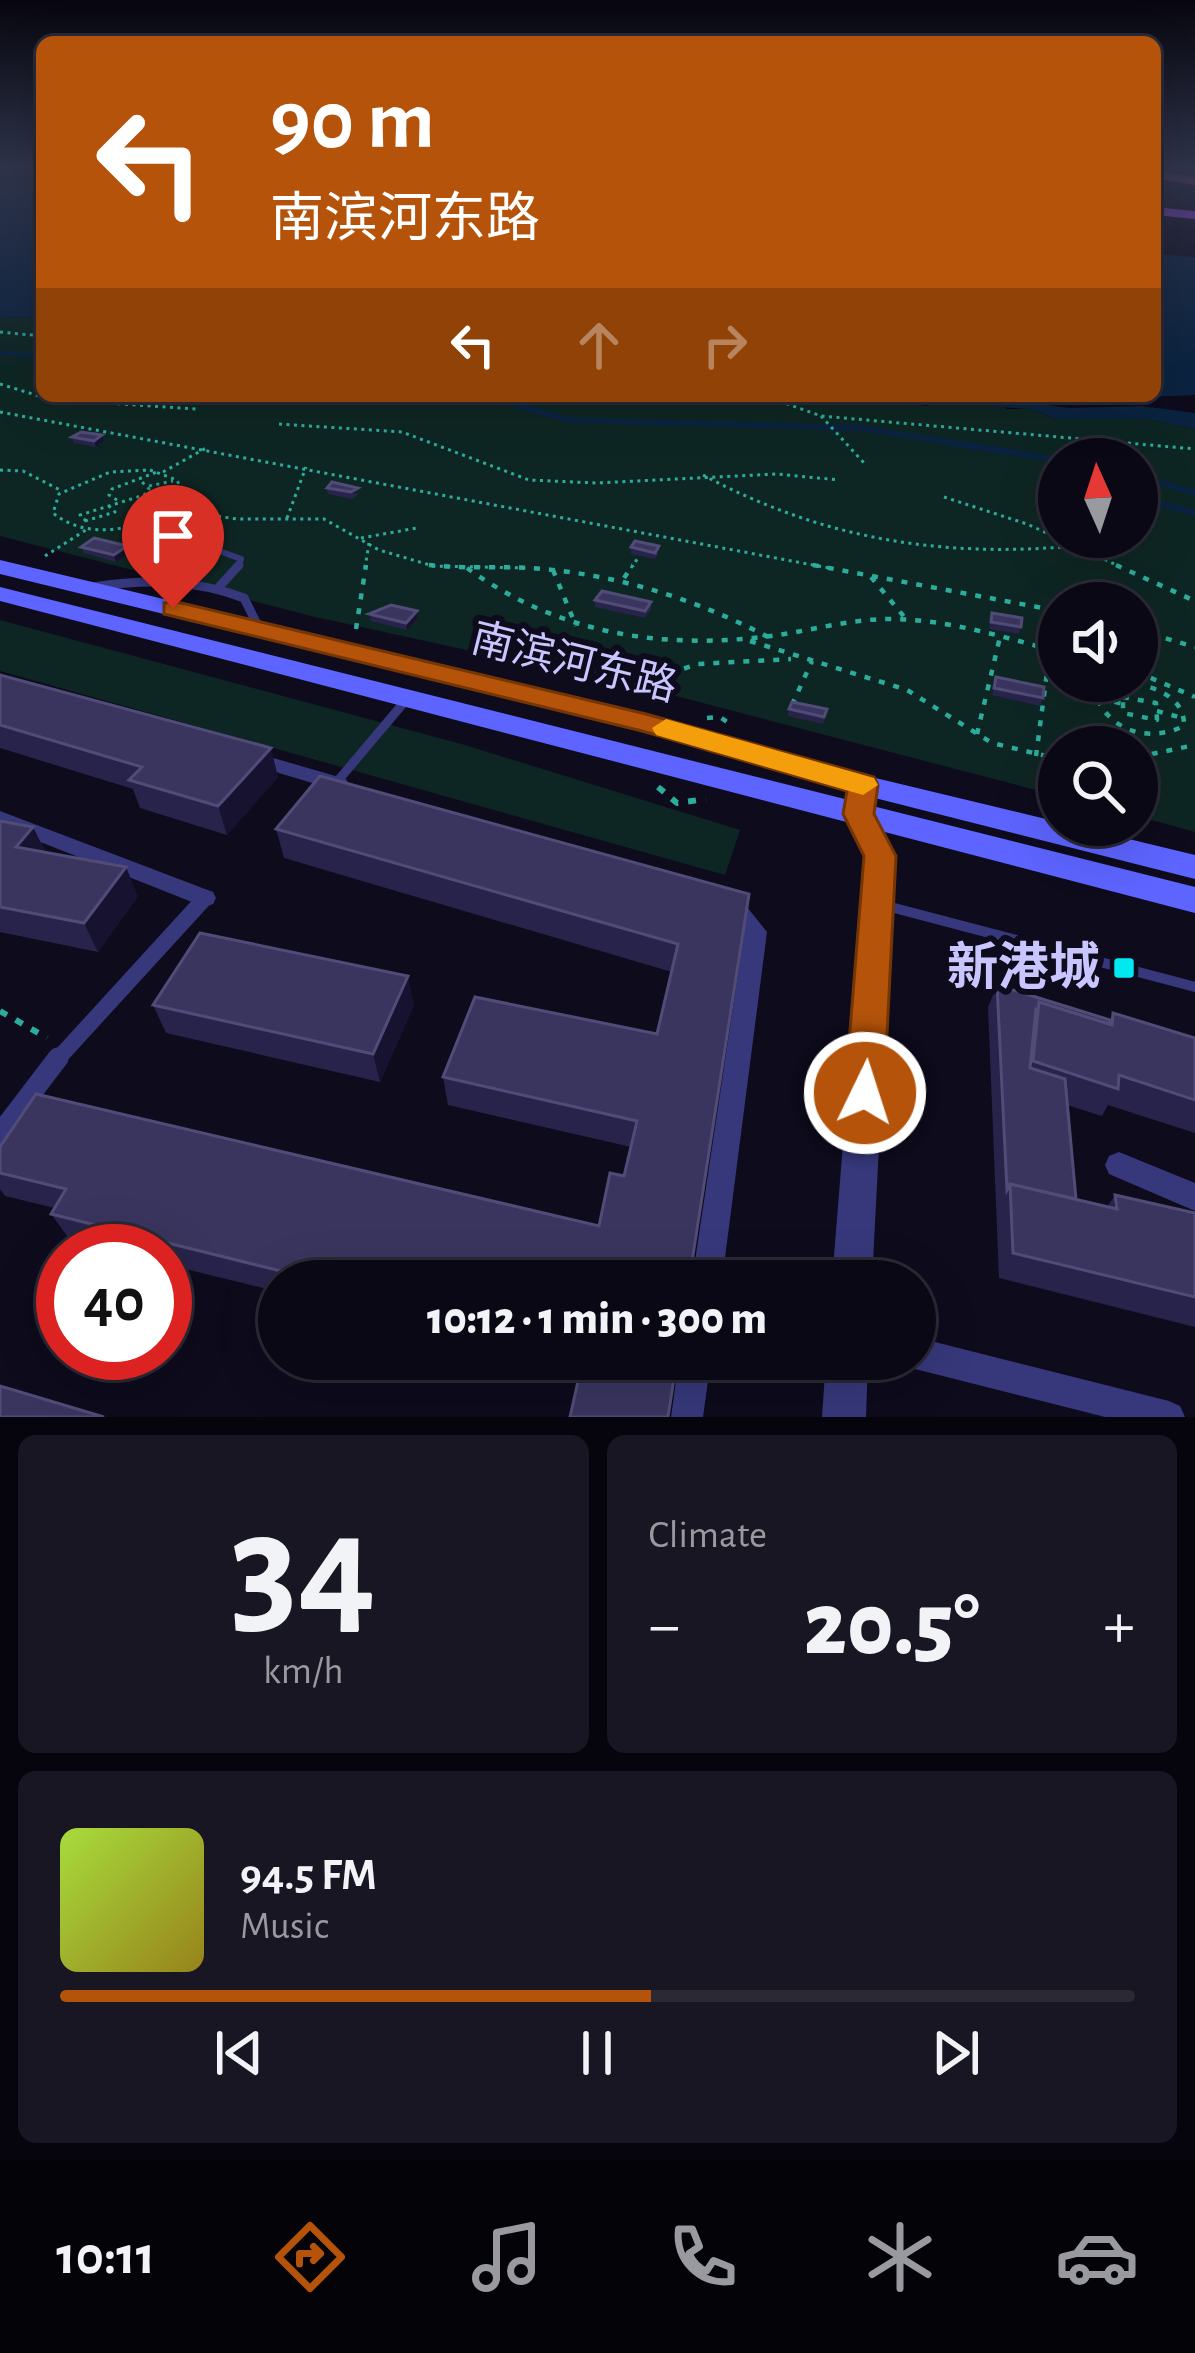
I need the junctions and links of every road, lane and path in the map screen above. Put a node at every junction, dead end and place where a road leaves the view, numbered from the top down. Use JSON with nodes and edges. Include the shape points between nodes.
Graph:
{"nodes":[{"id":1,"x":0,"y":332,"type":"edge"},
{"id":2,"x":36,"y":335,"type":"edge"},
{"id":3,"x":0,"y":384,"type":"edge"},
{"id":4,"x":36,"y":395,"type":"edge"},
{"id":5,"x":93,"y":402,"type":"edge"},
{"id":6,"x":782,"y":402,"type":"edge"},
{"id":7,"x":196,"y":409,"type":"dead end"},
{"id":8,"x":0,"y":412,"type":"edge"},
{"id":9,"x":821,"y":416,"type":"junction"},
{"id":10,"x":279,"y":424,"type":"dead end"},
{"id":11,"x":206,"y":448,"type":"junction"},
{"id":12,"x":1195,"y":449,"type":"edge"},
{"id":13,"x":866,"y":464,"type":"dead end"},
{"id":14,"x":306,"y":466,"type":"junction"},
{"id":15,"x":131,"y":469,"type":"junction"},
{"id":16,"x":0,"y":470,"type":"edge"},
{"id":17,"x":160,"y":472,"type":"junction"},
{"id":18,"x":703,"y":476,"type":"junction"},
{"id":19,"x":177,"y":480,"type":"junction"},
{"id":20,"x":839,"y":480,"type":"dead end"},
{"id":21,"x":130,"y":482,"type":"junction"},
{"id":22,"x":142,"y":482,"type":"junction"},
{"id":23,"x":149,"y":486,"type":"junction"},
{"id":24,"x":63,"y":491,"type":"junction"},
{"id":25,"x":944,"y":496,"type":"dead end"},
{"id":26,"x":117,"y":500,"type":"junction"},
{"id":27,"x":109,"y":506,"type":"junction"},
{"id":28,"x":166,"y":509,"type":"junction"},
{"id":29,"x":286,"y":518,"type":"junction"},
{"id":30,"x":86,"y":520,"type":"junction"},
{"id":31,"x":77,"y":527,"type":"junction"},
{"id":32,"x":417,"y":528,"type":"dead end"},
{"id":33,"x":89,"y":529,"type":"junction"},
{"id":34,"x":1038,"y":532,"type":"edge"},
{"id":35,"x":361,"y":538,"type":"junction"},
{"id":36,"x":369,"y":543,"type":"junction"},
{"id":37,"x":206,"y":546,"type":"dead end"},
{"id":38,"x":1038,"y":549,"type":"edge"},
{"id":39,"x":491,"y":553,"type":"dead end"},
{"id":40,"x":50,"y":558,"type":"dead end"},
{"id":41,"x":638,"y":558,"type":"edge"},
{"id":42,"x":1101,"y":558,"type":"edge"},
{"id":43,"x":0,"y":567,"type":"edge"},
{"id":44,"x":467,"y":568,"type":"junction"},
{"id":45,"x":494,"y":568,"type":"junction"},
{"id":46,"x":553,"y":570,"type":"junction"},
{"id":47,"x":868,"y":574,"type":"junction"},
{"id":48,"x":622,"y":580,"type":"junction"},
{"id":49,"x":219,"y":586,"type":"junction"},
{"id":50,"x":86,"y":587,"type":"junction"},
{"id":51,"x":0,"y":594,"type":"edge"},
{"id":52,"x":1195,"y":601,"type":"edge"},
{"id":53,"x":1038,"y":607,"type":"edge"},
{"id":54,"x":906,"y":619,"type":"junction"},
{"id":55,"x":577,"y":628,"type":"junction"},
{"id":56,"x":356,"y":629,"type":"dead end"},
{"id":57,"x":260,"y":630,"type":"junction"},
{"id":58,"x":1158,"y":636,"type":"edge"},
{"id":59,"x":768,"y":637,"type":"junction"},
{"id":60,"x":1000,"y":637,"type":"junction"},
{"id":61,"x":745,"y":638,"type":"junction"},
{"id":62,"x":1038,"y":647,"type":"edge"},
{"id":63,"x":1195,"y":647,"type":"edge"},
{"id":64,"x":800,"y":658,"type":"junction"},
{"id":65,"x":812,"y":661,"type":"junction"},
{"id":66,"x":1158,"y":681,"type":"edge"},
{"id":67,"x":627,"y":687,"type":"dead end"},
{"id":68,"x":1158,"y":692,"type":"edge"},
{"id":69,"x":1195,"y":698,"type":"edge"},
{"id":70,"x":406,"y":700,"type":"junction"},
{"id":71,"x":1043,"y":702,"type":"edge"},
{"id":72,"x":1099,"y":702,"type":"edge"},
{"id":73,"x":1114,"y":702,"type":"edge"},
{"id":74,"x":1147,"y":702,"type":"edge"},
{"id":75,"x":1123,"y":704,"type":"joint"},
{"id":76,"x":792,"y":706,"type":"edge"},
{"id":77,"x":1156,"y":711,"type":"junction"},
{"id":78,"x":1140,"y":716,"type":"junction"},
{"id":79,"x":1186,"y":719,"type":"junction"},
{"id":80,"x":1126,"y":726,"type":"edge"},
{"id":81,"x":1139,"y":726,"type":"edge"},
{"id":82,"x":977,"y":734,"type":"junction"},
{"id":83,"x":1158,"y":734,"type":"edge"},
{"id":84,"x":1195,"y":745,"type":"edge"},
{"id":85,"x":224,"y":749,"type":"edge"},
{"id":86,"x":1158,"y":753,"type":"edge"},
{"id":87,"x":1036,"y":756,"type":"joint"},
{"id":88,"x":348,"y":786,"type":"joint"},
{"id":89,"x":861,"y":799,"type":"junction"},
{"id":90,"x":0,"y":818,"type":"edge"},
{"id":91,"x":1195,"y":866,"type":"edge"},
{"id":92,"x":722,"y":892,"type":"edge"},
{"id":93,"x":205,"y":898,"type":"joint"},
{"id":94,"x":1195,"y":900,"type":"edge"},
{"id":95,"x":878,"y":904,"type":"junction"},
{"id":96,"x":1195,"y":987,"type":"edge"},
{"id":97,"x":0,"y":1011,"type":"edge"},
{"id":98,"x":65,"y":1049,"type":"junction"},
{"id":99,"x":0,"y":1134,"type":"edge"},
{"id":100,"x":1119,"y":1165,"type":"dead end"},
{"id":101,"x":1195,"y":1197,"type":"edge"},
{"id":102,"x":709,"y":1260,"type":"edge"},
{"id":103,"x":853,"y":1260,"type":"edge"},
{"id":104,"x":936,"y":1359,"type":"edge"},
{"id":105,"x":692,"y":1380,"type":"edge"},
{"id":106,"x":846,"y":1380,"type":"edge"},
{"id":107,"x":687,"y":1417,"type":"edge"},
{"id":108,"x":844,"y":1417,"type":"edge"},
{"id":109,"x":1168,"y":1417,"type":"edge"}],
"edges":[{"from":1,"to":2,"type":"path"},
{"from":3,"to":4,"type":"path"},
{"from":5,"to":7,"type":"path"},
{"from":6,"to":9,"type":"path"},
{"from":8,"to":11,"type":"path"},
{"from":9,"to":12,"type":"path"},
{"from":9,"to":13,"type":"path"},
{"from":10,"to":18,"type":"path","via":[[402,432],[529,480]]},
{"from":11,"to":14,"type":"path"},
{"from":11,"to":17,"type":"path"},
{"from":14,"to":29,"type":"path"},
{"from":14,"to":47,"type":"path"},
{"from":15,"to":17,"type":"path"},
{"from":15,"to":21,"type":"path"},
{"from":15,"to":24,"type":"path"},
{"from":16,"to":24,"type":"path"},
{"from":17,"to":19,"type":"path"},
{"from":17,"to":22,"type":"path"},
{"from":18,"to":20,"type":"path"},
{"from":18,"to":38,"type":"path","via":[[749,502],[856,539],[958,554]]},
{"from":19,"to":23,"type":"path"},
{"from":19,"to":28,"type":"path","via":[[181,489]]},
{"from":21,"to":22,"type":"path"},
{"from":21,"to":26,"type":"path","via":[[110,492]]},
{"from":22,"to":23,"type":"path"},
{"from":23,"to":26,"type":"path","via":[[138,498]]},
{"from":24,"to":31,"type":"path","via":[[52,513]]},
{"from":25,"to":34,"type":"path"},
{"from":26,"to":27,"type":"path"},
{"from":27,"to":30,"type":"path","via":[[85,510]]},
{"from":27,"to":30,"type":"path","via":[[109,517]]},
{"from":28,"to":29,"type":"path"},
{"from":28,"to":33,"type":"path"},
{"from":29,"to":35,"type":"path","via":[[324,519]]},
{"from":30,"to":31,"type":"path"},
{"from":31,"to":33,"type":"path"},
{"from":32,"to":35,"type":"path"},
{"from":33,"to":40,"type":"path"},
{"from":35,"to":36,"type":"path"},
{"from":36,"to":44,"type":"path","via":[[410,561]]},
{"from":36,"to":56,"type":"path"},
{"from":37,"to":49,"type":"lane","via":[[241,560]]},
{"from":39,"to":45,"type":"path"},
{"from":41,"to":48,"type":"path"},
{"from":42,"to":52,"type":"path"},
{"from":43,"to":50,"type":"main road","name":"南滨河东路"},
{"from":44,"to":45,"type":"path"},
{"from":44,"to":55,"type":"path","via":[[510,602]]},
{"from":45,"to":46,"type":"path"},
{"from":46,"to":48,"type":"path"},
{"from":46,"to":55,"type":"path"},
{"from":47,"to":53,"type":"path"},
{"from":47,"to":54,"type":"path"},
{"from":48,"to":59,"type":"path"},
{"from":49,"to":50,"type":"lane","via":[[158,576]]},
{"from":49,"to":57,"type":"lane","via":[[244,598]]},
{"from":50,"to":57,"type":"main road","name":"南滨河东路"},
{"from":51,"to":70,"type":"main road","name":"南滨河东路"},
{"from":54,"to":59,"type":"path"},
{"from":54,"to":60,"type":"path"},
{"from":55,"to":61,"type":"path","via":[[662,640]]},
{"from":57,"to":89,"type":"main road","name":"南滨河东路","via":[[646,723]]},
{"from":58,"to":63,"type":"path"},
{"from":59,"to":61,"type":"path"},
{"from":60,"to":62,"type":"path"},
{"from":60,"to":82,"type":"path"},
{"from":61,"to":64,"type":"path"},
{"from":64,"to":65,"type":"path"},
{"from":64,"to":67,"type":"path","via":[[698,664]]},
{"from":65,"to":76,"type":"path"},
{"from":65,"to":82,"type":"path","via":[[907,690]]},
{"from":66,"to":69,"type":"path"},
{"from":68,"to":79,"type":"path","via":[[1176,701]]},
{"from":70,"to":88,"type":"lane"},
{"from":70,"to":89,"type":"main road","name":"南滨河东路"},
{"from":71,"to":87,"type":"path"},
{"from":72,"to":80,"type":"path"},
{"from":73,"to":75,"type":"path"},
{"from":74,"to":77,"type":"path"},
{"from":75,"to":78,"type":"path","via":[[1124,713]]},
{"from":77,"to":78,"type":"path","via":[[1157,720]]},
{"from":77,"to":79,"type":"path"},
{"from":78,"to":81,"type":"path"},
{"from":79,"to":83,"type":"path"},
{"from":82,"to":87,"type":"path"},
{"from":84,"to":86,"type":"path"},
{"from":85,"to":88,"type":"street"},
{"from":89,"to":91,"type":"main road","name":"南滨河东路"},
{"from":89,"to":94,"type":"main road","name":"南滨河东路"},
{"from":89,"to":95,"type":"street","via":[[880,856]]},
{"from":90,"to":93,"type":"street"},
{"from":92,"to":102,"type":"street","via":[[756,932]]},
{"from":93,"to":98,"type":"street"},
{"from":95,"to":96,"type":"lane"},
{"from":95,"to":103,"type":"street"},
{"from":97,"to":98,"type":"path"},
{"from":98,"to":99,"type":"street"},
{"from":100,"to":101,"type":"street"},
{"from":104,"to":109,"type":"street"},
{"from":105,"to":107,"type":"street"},
{"from":106,"to":108,"type":"street"}]}
